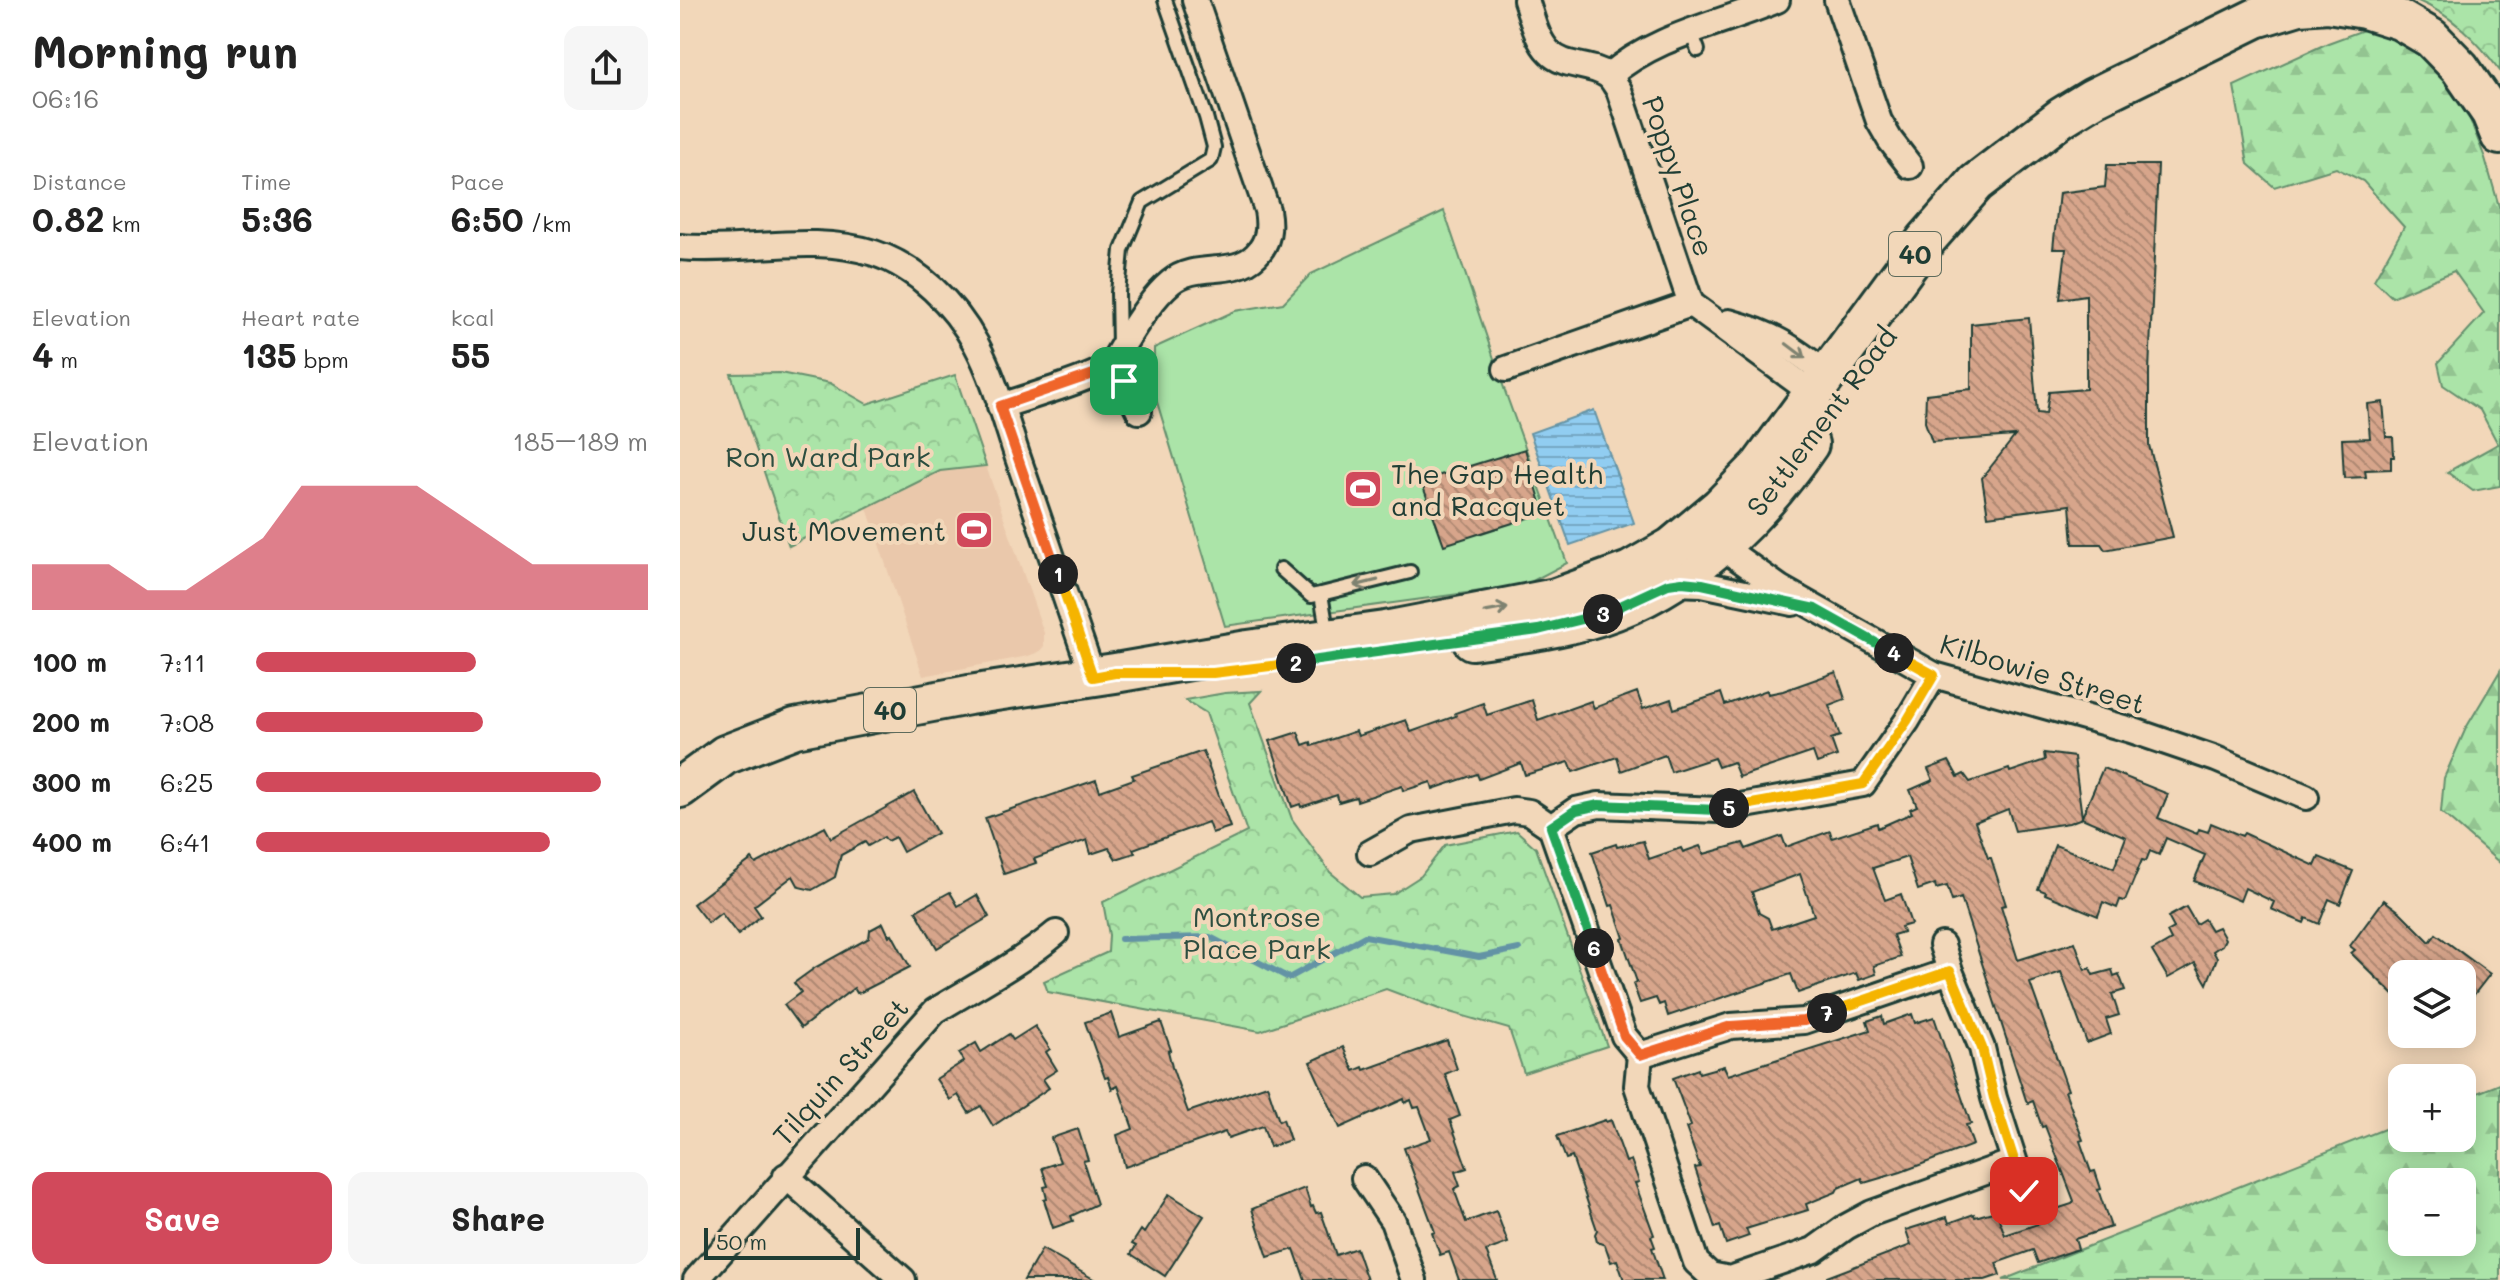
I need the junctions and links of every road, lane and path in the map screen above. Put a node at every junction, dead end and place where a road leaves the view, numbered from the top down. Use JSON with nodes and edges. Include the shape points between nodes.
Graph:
{"nodes":[{"id":1,"x":1165,"y":0,"type":"edge"},
{"id":2,"x":1195,"y":0,"type":"edge"},
{"id":3,"x":1526,"y":0,"type":"edge"},
{"id":4,"x":1777,"y":0,"type":"edge"},
{"id":5,"x":1837,"y":0,"type":"edge"},
{"id":6,"x":1609,"y":76,"type":"junction"},
{"id":7,"x":2500,"y":135,"type":"edge"},
{"id":8,"x":1910,"y":166,"type":"dead end"},
{"id":9,"x":680,"y":247,"type":"edge"},
{"id":10,"x":1700,"y":309,"type":"junction"},
{"id":11,"x":1114,"y":359,"type":"junction"},
{"id":12,"x":1506,"y":369,"type":"dead end"},
{"id":13,"x":1827,"y":389,"type":"junction"},
{"id":14,"x":1000,"y":406,"type":"junction"},
{"id":15,"x":1139,"y":411,"type":"dead end"},
{"id":16,"x":1708,"y":537,"type":"junction"},
{"id":17,"x":1281,"y":569,"type":"dead end"},
{"id":18,"x":1410,"y":572,"type":"dead end"},
{"id":19,"x":1668,"y":584,"type":"junction"},
{"id":20,"x":1321,"y":594,"type":"junction"},
{"id":21,"x":1815,"y":609,"type":"junction"},
{"id":22,"x":1328,"y":639,"type":"junction"},
{"id":23,"x":1104,"y":675,"type":"junction"},
{"id":24,"x":1934,"y":675,"type":"junction"},
{"id":25,"x":680,"y":788,"type":"edge"},
{"id":26,"x":2306,"y":797,"type":"dead end"},
{"id":27,"x":1551,"y":827,"type":"junction"},
{"id":28,"x":1370,"y":853,"type":"dead end"},
{"id":29,"x":1056,"y":933,"type":"dead end"},
{"id":30,"x":1942,"y":945,"type":"dead end"},
{"id":31,"x":1950,"y":971,"type":"junction"},
{"id":32,"x":1640,"y":1055,"type":"junction"},
{"id":33,"x":2013,"y":1162,"type":"junction"},
{"id":34,"x":786,"y":1176,"type":"junction"},
{"id":35,"x":1364,"y":1178,"type":"dead end"},
{"id":36,"x":2024,"y":1191,"type":"dead end"},
{"id":37,"x":696,"y":1280,"type":"edge"},
{"id":38,"x":903,"y":1280,"type":"edge"},
{"id":39,"x":1414,"y":1280,"type":"edge"}],
"edges":[{"from":1,"to":11,"type":"lane","via":[[1214,147],[1211,160],[1142,202],[1122,250]]},
{"from":2,"to":11,"type":"street","via":[[1267,210],[1268,236],[1250,261],[1172,280]]},
{"from":3,"to":6,"type":"street","name":"Poppy Place","via":[[1540,41],[1551,55]]},
{"from":4,"to":6,"type":"street","via":[[1695,41],[1647,48]]},
{"from":5,"to":8,"type":"street","via":[[1879,121]]},
{"from":6,"to":10,"type":"street","name":"Poppy Place","via":[[1619,90]]},
{"from":7,"to":13,"type":"main road","name":"Settlement Road","number":"40","via":[[2460,68],[2431,38],[2400,20],[2328,3],[2256,18],[2093,98],[2039,135]]},
{"from":9,"to":14,"type":"street","via":[[844,247],[901,266],[945,300],[961,322],[976,344]]},
{"from":10,"to":12,"type":"street"},
{"from":10,"to":13,"type":"street"},
{"from":11,"to":14,"type":"street"},
{"from":11,"to":15,"type":"street"},
{"from":13,"to":16,"type":"main road","name":"Settlement Road","number":"40","via":[[1780,461],[1738,491]]},
{"from":14,"to":23,"type":"street"},
{"from":16,"to":19,"type":"main road","name":"Settlement Road","number":"40"},
{"from":16,"to":21,"type":"street","name":"Kilbowie Street"},
{"from":22,"to":16,"type":"main road","name":"Settlement Road","number":"40","one_way":true,"via":[[1556,598],[1630,571],[1672,547]]},
{"from":17,"to":20,"type":"lane","via":[[1311,596]]},
{"from":18,"to":20,"type":"lane","one_way":true},
{"from":19,"to":21,"type":"street","via":[[1702,584]]},
{"from":19,"to":23,"type":"main road","name":"Settlement Road","number":"40","via":[[1601,615],[1538,630],[1231,672]]},
{"from":20,"to":22,"type":"lane"},
{"from":21,"to":24,"type":"street","name":"Kilbowie Street"},
{"from":22,"to":23,"type":"main road","name":"Settlement Road","number":"40"},
{"from":23,"to":25,"type":"main road","name":"Settlement Road","number":"40","via":[[795,728],[725,755]]},
{"from":24,"to":26,"type":"street","name":"Kilbowie Street","via":[[2131,730]]},
{"from":24,"to":27,"type":"street","via":[[1863,784],[1718,810],[1599,805],[1576,810]]},
{"from":27,"to":28,"type":"street","via":[[1529,812],[1514,810],[1411,830]]},
{"from":27,"to":32,"type":"street","via":[[1624,1036]]},
{"from":29,"to":34,"type":"street","name":"Tilquin Street","via":[[1025,958],[935,1011]]},
{"from":30,"to":31,"type":"street"},
{"from":31,"to":32,"type":"street","via":[[1804,1021],[1731,1026]]},
{"from":31,"to":33,"type":"street","via":[[1982,1048]]},
{"from":32,"to":33,"type":"street","via":[[1637,1086],[1696,1262],[1710,1275],[1730,1279],[1814,1250],[1872,1213]]},
{"from":33,"to":36,"type":"street"},
{"from":34,"to":37,"type":"street","name":"Tilquin Street"},
{"from":34,"to":38,"type":"street"},
{"from":35,"to":39,"type":"street","via":[[1393,1221]]}]}
